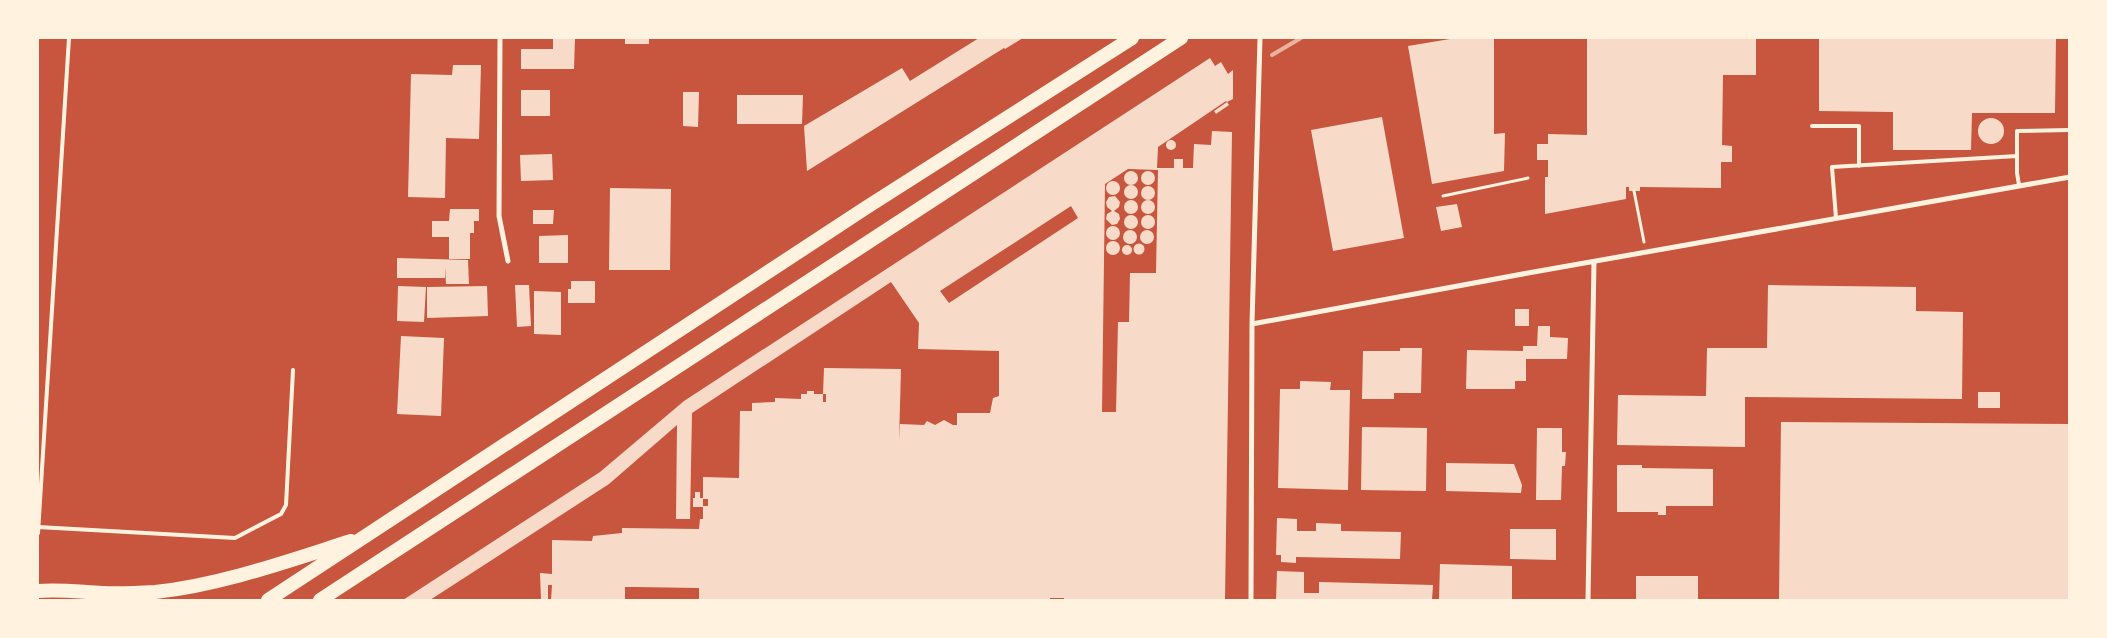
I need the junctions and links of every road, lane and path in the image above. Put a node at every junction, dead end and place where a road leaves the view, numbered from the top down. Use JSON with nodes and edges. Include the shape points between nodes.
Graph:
{"nodes":[{"id":1,"x":69,"y":38,"type":"edge"},
{"id":2,"x":500,"y":38,"type":"edge"},
{"id":3,"x":1132,"y":38,"type":"edge"},
{"id":4,"x":1181,"y":38,"type":"edge"},
{"id":5,"x":1260,"y":38,"type":"edge"},
{"id":6,"x":1812,"y":126,"type":"dead end"},
{"id":7,"x":2070,"y":130,"type":"edge"},
{"id":8,"x":2017,"y":156,"type":"junction"},
{"id":9,"x":1859,"y":166,"type":"junction"},
{"id":10,"x":2070,"y":176,"type":"edge"},
{"id":11,"x":1528,"y":178,"type":"dead end"},
{"id":12,"x":2019,"y":185,"type":"junction"},
{"id":13,"x":1634,"y":190,"type":"dead end"},
{"id":14,"x":1443,"y":196,"type":"dead end"},
{"id":15,"x":1836,"y":218,"type":"junction"},
{"id":16,"x":1646,"y":252,"type":"junction"},
{"id":17,"x":508,"y":260,"type":"dead end"},
{"id":18,"x":1594,"y":262,"type":"junction"},
{"id":19,"x":1252,"y":324,"type":"junction"},
{"id":20,"x":294,"y":370,"type":"dead end"},
{"id":21,"x":38,"y":527,"type":"edge"},
{"id":22,"x":38,"y":533,"type":"edge"},
{"id":23,"x":368,"y":535,"type":"junction"},
{"id":24,"x":38,"y":591,"type":"edge"},
{"id":25,"x":268,"y":600,"type":"edge"},
{"id":26,"x":320,"y":600,"type":"edge"},
{"id":27,"x":1251,"y":600,"type":"edge"},
{"id":28,"x":1588,"y":600,"type":"edge"}],
"edges":[{"from":1,"to":21,"type":"lane"},
{"from":2,"to":17,"type":"street","via":[[499,216]]},
{"from":3,"to":23,"type":"highway"},
{"from":4,"to":26,"type":"highway"},
{"from":5,"to":19,"type":"street"},
{"from":6,"to":9,"type":"lane","via":[[1859,126]]},
{"from":7,"to":8,"type":"lane","via":[[2017,131]]},
{"from":8,"to":9,"type":"lane"},
{"from":8,"to":12,"type":"lane"},
{"from":9,"to":15,"type":"lane","via":[[1832,167]]},
{"from":10,"to":12,"type":"street"},
{"from":11,"to":14,"type":"path"},
{"from":12,"to":15,"type":"street"},
{"from":13,"to":16,"type":"path"},
{"from":15,"to":16,"type":"street"},
{"from":16,"to":18,"type":"street"},
{"from":18,"to":19,"type":"street"},
{"from":18,"to":28,"type":"street"},
{"from":19,"to":27,"type":"street"},
{"from":20,"to":21,"type":"lane","via":[[286,505],[281,514],[235,538]]},
{"from":21,"to":22,"type":"lane"},
{"from":23,"to":24,"type":"highway","via":[[283,563],[156,592]]},
{"from":23,"to":25,"type":"highway"}]}
